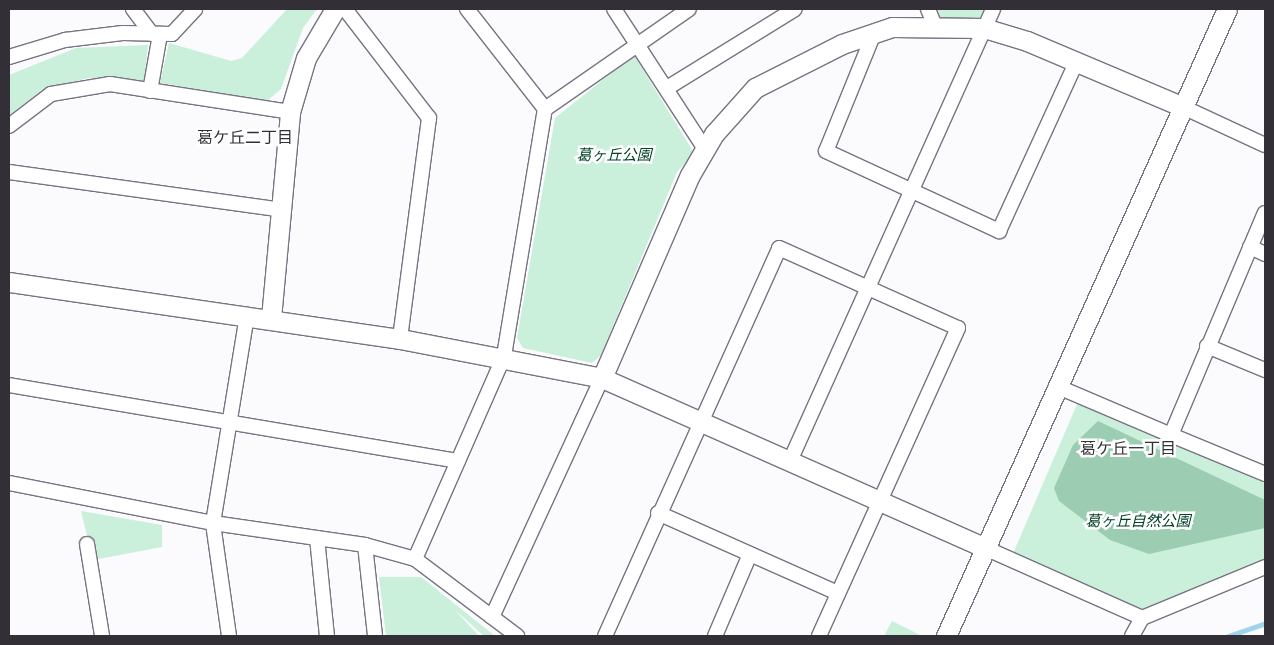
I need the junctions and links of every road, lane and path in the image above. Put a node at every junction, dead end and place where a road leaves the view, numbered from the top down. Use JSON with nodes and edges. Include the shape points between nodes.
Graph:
{"nodes":[{"id":1,"x":133,"y":9,"type":"edge"},
{"id":2,"x":195,"y":9,"type":"edge"},
{"id":3,"x":335,"y":9,"type":"edge"},
{"id":4,"x":345,"y":9,"type":"edge"},
{"id":5,"x":467,"y":9,"type":"edge"},
{"id":6,"x":614,"y":9,"type":"edge"},
{"id":7,"x":689,"y":9,"type":"edge"},
{"id":8,"x":795,"y":9,"type":"edge"},
{"id":9,"x":993,"y":9,"type":"edge"},
{"id":10,"x":1227,"y":9,"type":"edge"},
{"id":11,"x":932,"y":17,"type":"edge"},
{"id":12,"x":984,"y":28,"type":"junction"},
{"id":13,"x":874,"y":33,"type":"junction"},
{"id":14,"x":156,"y":34,"type":"junction"},
{"id":15,"x":639,"y":43,"type":"junction"},
{"id":16,"x":9,"y":58,"type":"edge"},
{"id":17,"x":1076,"y":63,"type":"junction"},
{"id":18,"x":668,"y":88,"type":"junction"},
{"id":19,"x":150,"y":91,"type":"junction"},
{"id":20,"x":1183,"y":108,"type":"junction"},
{"id":21,"x":544,"y":109,"type":"junction"},
{"id":22,"x":290,"y":112,"type":"junction"},
{"id":23,"x":9,"y":126,"type":"edge"},
{"id":24,"x":1265,"y":145,"type":"edge"},
{"id":25,"x":705,"y":149,"type":"junction"},
{"id":26,"x":9,"y":172,"type":"edge"},
{"id":27,"x":911,"y":189,"type":"junction"},
{"id":28,"x":282,"y":210,"type":"junction"},
{"id":29,"x":1265,"y":213,"type":"edge"},
{"id":30,"x":1250,"y":247,"type":"junction"},
{"id":31,"x":1265,"y":254,"type":"edge"},
{"id":32,"x":9,"y":282,"type":"edge"},
{"id":33,"x":867,"y":288,"type":"junction"},
{"id":34,"x":247,"y":315,"type":"junction"},
{"id":35,"x":271,"y":318,"type":"junction"},
{"id":36,"x":400,"y":339,"type":"junction"},
{"id":37,"x":1208,"y":346,"type":"junction"},
{"id":38,"x":504,"y":356,"type":"junction"},
{"id":39,"x":1265,"y":370,"type":"edge"},
{"id":40,"x":602,"y":378,"type":"junction"},
{"id":41,"x":9,"y":384,"type":"edge"},
{"id":42,"x":1056,"y":386,"type":"junction"},
{"id":43,"x":229,"y":422,"type":"junction"},
{"id":44,"x":700,"y":422,"type":"junction"},
{"id":45,"x":1172,"y":435,"type":"junction"},
{"id":46,"x":458,"y":461,"type":"junction"},
{"id":47,"x":790,"y":462,"type":"junction"},
{"id":48,"x":1265,"y":474,"type":"edge"},
{"id":49,"x":9,"y":483,"type":"edge"},
{"id":50,"x":877,"y":500,"type":"junction"},
{"id":51,"x":658,"y":512,"type":"junction"},
{"id":52,"x":213,"y":522,"type":"junction"},
{"id":53,"x":317,"y":538,"type":"junction"},
{"id":54,"x":88,"y":544,"type":"dead end"},
{"id":55,"x":365,"y":545,"type":"junction"},
{"id":56,"x":985,"y":548,"type":"junction"},
{"id":57,"x":750,"y":554,"type":"junction"},
{"id":58,"x":415,"y":559,"type":"junction"},
{"id":59,"x":1265,"y":567,"type":"edge"},
{"id":60,"x":838,"y":593,"type":"junction"},
{"id":61,"x":492,"y":617,"type":"junction"},
{"id":62,"x":1142,"y":618,"type":"junction"},
{"id":63,"x":102,"y":636,"type":"edge"},
{"id":64,"x":229,"y":636,"type":"edge"},
{"id":65,"x":327,"y":636,"type":"edge"},
{"id":66,"x":375,"y":636,"type":"edge"},
{"id":67,"x":517,"y":636,"type":"edge"},
{"id":68,"x":605,"y":636,"type":"edge"},
{"id":69,"x":715,"y":636,"type":"edge"},
{"id":70,"x":819,"y":636,"type":"edge"},
{"id":71,"x":946,"y":636,"type":"edge"},
{"id":72,"x":1132,"y":636,"type":"edge"}],
"edges":[{"from":1,"to":14,"type":"street"},
{"from":2,"to":14,"type":"street","via":[[172,34]]},
{"from":3,"to":22,"type":"street","via":[[306,58]]},
{"from":4,"to":36,"type":"street","via":[[430,118]]},
{"from":5,"to":21,"type":"street"},
{"from":6,"to":15,"type":"street"},
{"from":7,"to":15,"type":"street"},
{"from":8,"to":18,"type":"street"},
{"from":9,"to":12,"type":"street"},
{"from":10,"to":20,"type":"street"},
{"from":11,"to":12,"type":"street"},
{"from":11,"to":13,"type":"street"},
{"from":12,"to":17,"type":"street","via":[[1027,41]]},
{"from":12,"to":27,"type":"street"},
{"from":13,"to":25,"type":"street","via":[[842,44],[755,88]]},
{"from":13,"to":27,"type":"street","via":[[826,151]]},
{"from":14,"to":16,"type":"street","via":[[65,40]]},
{"from":14,"to":19,"type":"street"},
{"from":15,"to":18,"type":"street"},
{"from":15,"to":21,"type":"street"},
{"from":17,"to":20,"type":"street"},
{"from":17,"to":27,"type":"street","via":[[999,231]]},
{"from":18,"to":25,"type":"street"},
{"from":19,"to":22,"type":"street"},
{"from":19,"to":23,"type":"street","via":[[110,84],[76,87],[51,94]]},
{"from":20,"to":24,"type":"street"},
{"from":20,"to":42,"type":"street"},
{"from":21,"to":38,"type":"street"},
{"from":22,"to":28,"type":"street"},
{"from":25,"to":40,"type":"street"},
{"from":26,"to":28,"type":"street"},
{"from":27,"to":33,"type":"street"},
{"from":28,"to":35,"type":"street"},
{"from":29,"to":30,"type":"street"},
{"from":30,"to":31,"type":"street"},
{"from":30,"to":37,"type":"street"},
{"from":32,"to":34,"type":"street"},
{"from":33,"to":44,"type":"street","via":[[779,248]]},
{"from":33,"to":47,"type":"street"},
{"from":33,"to":50,"type":"street","via":[[958,328]]},
{"from":34,"to":35,"type":"street"},
{"from":34,"to":43,"type":"street"},
{"from":35,"to":36,"type":"street"},
{"from":36,"to":38,"type":"street"},
{"from":37,"to":39,"type":"street"},
{"from":37,"to":45,"type":"street"},
{"from":38,"to":40,"type":"street"},
{"from":38,"to":46,"type":"street"},
{"from":40,"to":44,"type":"street"},
{"from":40,"to":61,"type":"street"},
{"from":41,"to":43,"type":"street"},
{"from":42,"to":45,"type":"street"},
{"from":42,"to":56,"type":"street"},
{"from":43,"to":46,"type":"street"},
{"from":43,"to":52,"type":"street"},
{"from":44,"to":47,"type":"street"},
{"from":44,"to":51,"type":"street"},
{"from":45,"to":48,"type":"street"},
{"from":46,"to":58,"type":"street"},
{"from":47,"to":50,"type":"street"},
{"from":49,"to":52,"type":"street"},
{"from":50,"to":56,"type":"street"},
{"from":50,"to":60,"type":"street"},
{"from":51,"to":57,"type":"street"},
{"from":51,"to":68,"type":"street"},
{"from":52,"to":53,"type":"street"},
{"from":52,"to":64,"type":"street"},
{"from":53,"to":55,"type":"street"},
{"from":53,"to":65,"type":"street"},
{"from":54,"to":63,"type":"street"},
{"from":55,"to":58,"type":"street"},
{"from":55,"to":66,"type":"street"},
{"from":56,"to":62,"type":"street"},
{"from":56,"to":71,"type":"street"},
{"from":57,"to":60,"type":"street"},
{"from":57,"to":69,"type":"street"},
{"from":58,"to":61,"type":"street"},
{"from":59,"to":62,"type":"street"},
{"from":60,"to":70,"type":"street"},
{"from":61,"to":67,"type":"street"},
{"from":62,"to":72,"type":"street"}]}
